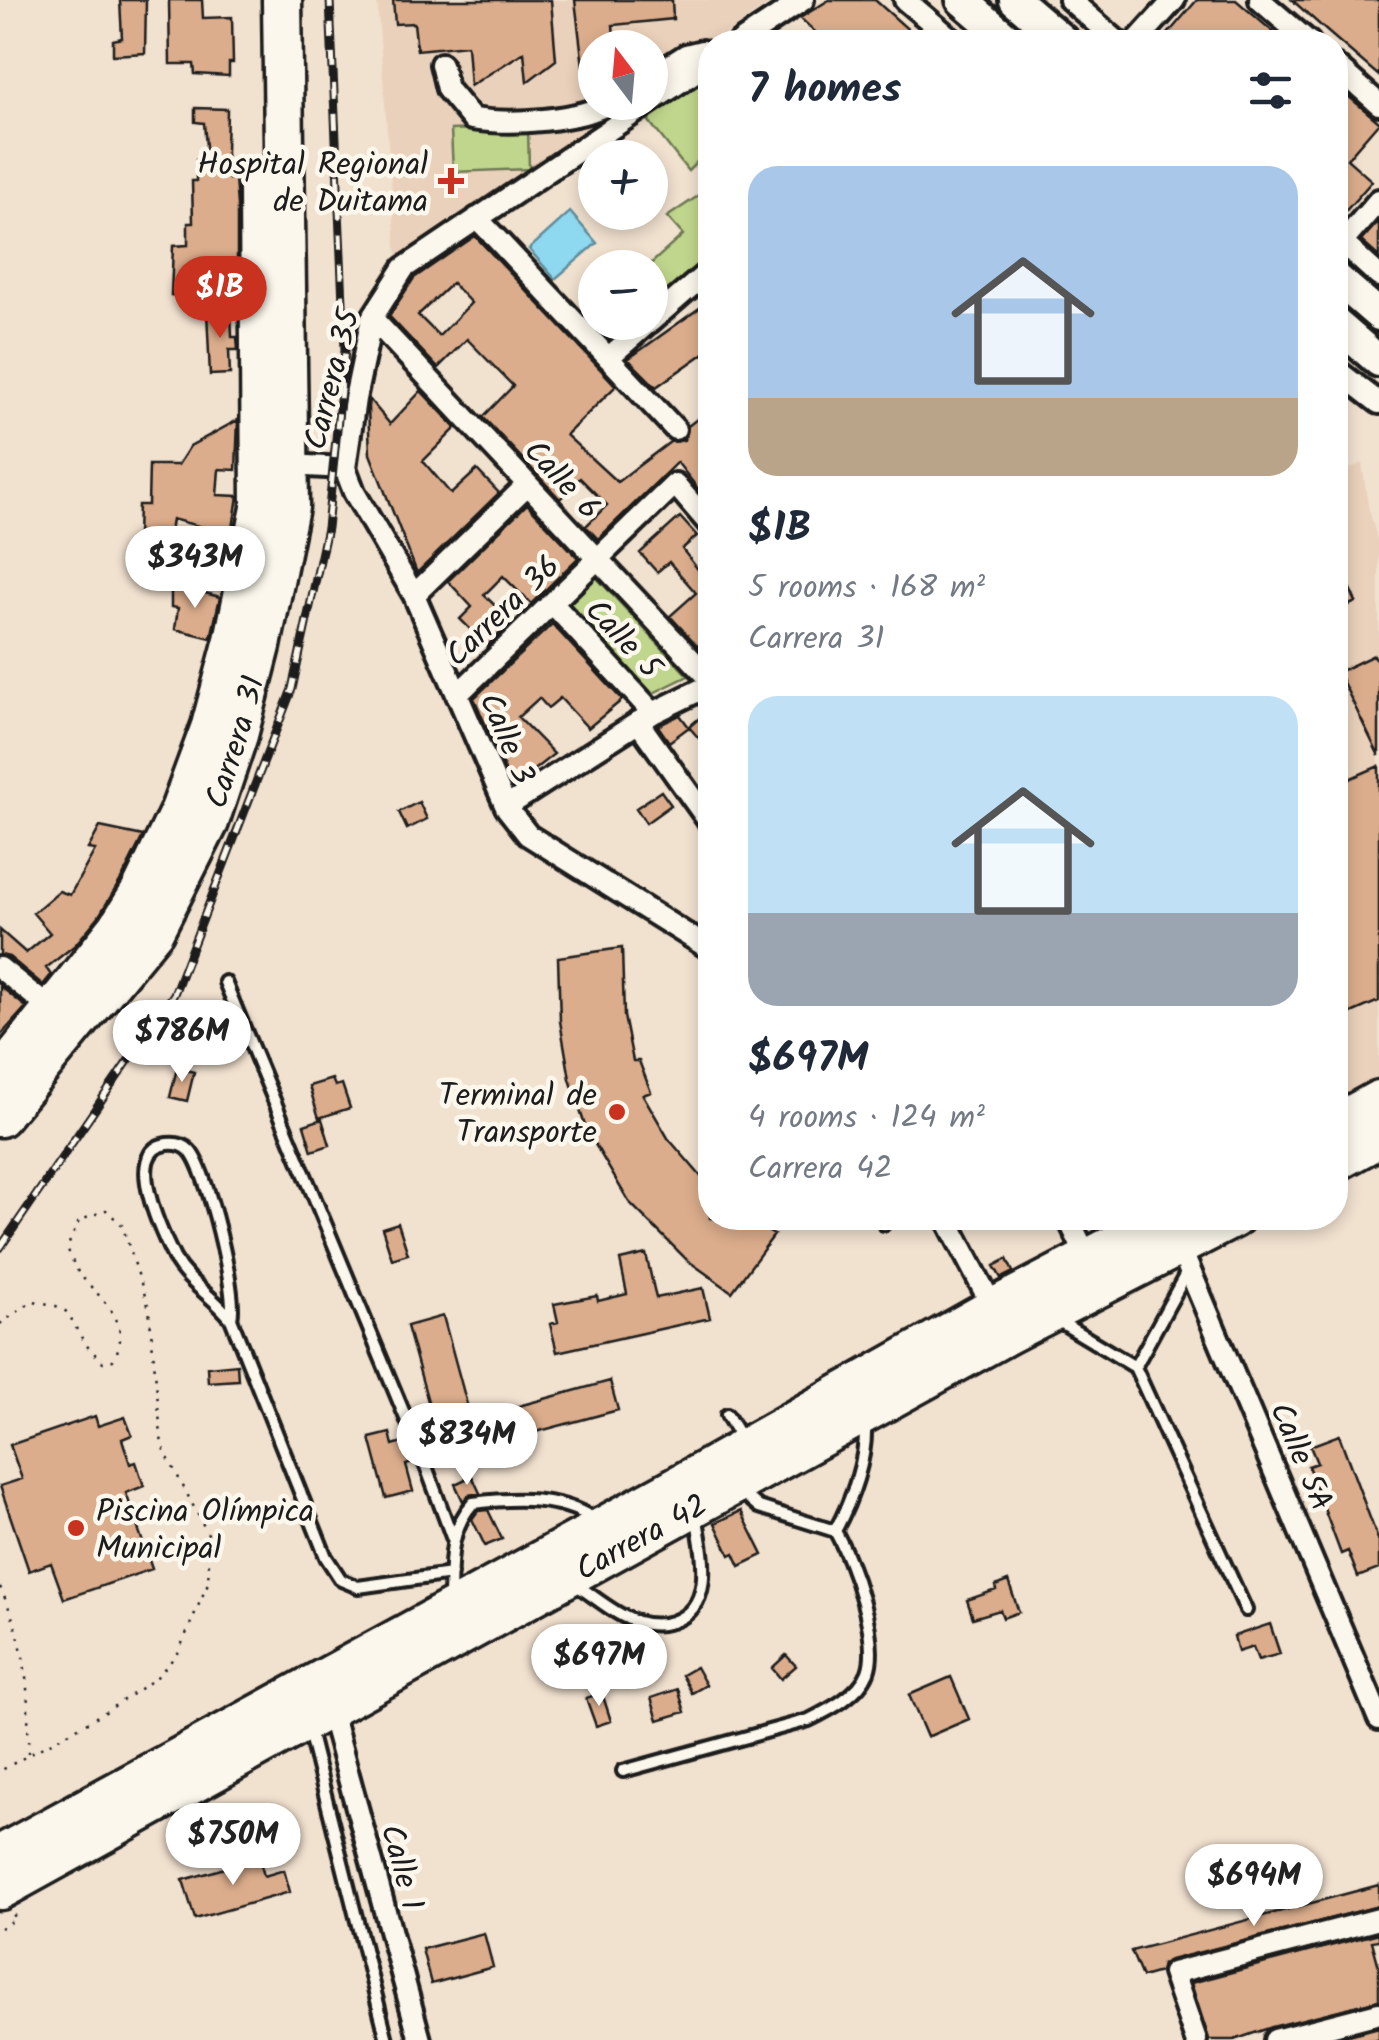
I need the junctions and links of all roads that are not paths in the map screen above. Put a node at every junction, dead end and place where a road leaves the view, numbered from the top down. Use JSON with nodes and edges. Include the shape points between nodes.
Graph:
{"nodes":[{"id":1,"x":258,"y":0,"type":"edge"},
{"id":2,"x":282,"y":0,"type":"edge"},
{"id":3,"x":803,"y":0,"type":"edge"},
{"id":4,"x":905,"y":0,"type":"edge"},
{"id":5,"x":962,"y":0,"type":"edge"},
{"id":6,"x":1015,"y":0,"type":"edge"},
{"id":7,"x":1070,"y":0,"type":"edge"},
{"id":8,"x":1174,"y":0,"type":"edge"},
{"id":9,"x":1260,"y":0,"type":"edge"},
{"id":10,"x":762,"y":30,"type":"edge"},
{"id":11,"x":940,"y":30,"type":"edge"},
{"id":12,"x":997,"y":30,"type":"edge"},
{"id":13,"x":1050,"y":30,"type":"edge"},
{"id":14,"x":1104,"y":30,"type":"edge"},
{"id":15,"x":1147,"y":30,"type":"edge"},
{"id":16,"x":1295,"y":30,"type":"edge"},
{"id":17,"x":698,"y":51,"type":"edge"},
{"id":18,"x":441,"y":64,"type":"dead end"},
{"id":19,"x":668,"y":66,"type":"edge"},
{"id":20,"x":698,"y":68,"type":"edge"},
{"id":21,"x":1348,"y":77,"type":"edge"},
{"id":22,"x":1379,"y":104,"type":"edge"},
{"id":23,"x":578,"y":116,"type":"edge"},
{"id":24,"x":1379,"y":200,"type":"edge"},
{"id":25,"x":476,"y":218,"type":"junction"},
{"id":26,"x":1348,"y":232,"type":"edge"},
{"id":27,"x":1348,"y":252,"type":"edge"},
{"id":28,"x":1379,"y":276,"type":"edge"},
{"id":29,"x":698,"y":285,"type":"edge"},
{"id":30,"x":1348,"y":288,"type":"edge"},
{"id":31,"x":668,"y":308,"type":"edge"},
{"id":32,"x":1379,"y":315,"type":"edge"},
{"id":33,"x":372,"y":318,"type":"junction"},
{"id":34,"x":1348,"y":334,"type":"edge"},
{"id":35,"x":629,"y":340,"type":"edge"},
{"id":36,"x":608,"y":358,"type":"junction"},
{"id":37,"x":1379,"y":361,"type":"edge"},
{"id":38,"x":1348,"y":379,"type":"edge"},
{"id":39,"x":1379,"y":402,"type":"edge"},
{"id":40,"x":260,"y":412,"type":"junction"},
{"id":41,"x":674,"y":429,"type":"dead end"},
{"id":42,"x":288,"y":464,"type":"junction"},
{"id":43,"x":345,"y":468,"type":"junction"},
{"id":44,"x":527,"y":485,"type":"junction"},
{"id":45,"x":698,"y":511,"type":"edge"},
{"id":46,"x":598,"y":560,"type":"junction"},
{"id":47,"x":414,"y":595,"type":"junction"},
{"id":48,"x":552,"y":604,"type":"junction"},
{"id":49,"x":698,"y":669,"type":"edge"},
{"id":50,"x":698,"y":688,"type":"edge"},
{"id":51,"x":457,"y":695,"type":"junction"},
{"id":52,"x":645,"y":717,"type":"junction"},
{"id":53,"x":698,"y":803,"type":"edge"},
{"id":54,"x":506,"y":807,"type":"junction"},
{"id":55,"x":698,"y":942,"type":"edge"},
{"id":56,"x":0,"y":968,"type":"edge"},
{"id":57,"x":225,"y":982,"type":"dead end"},
{"id":58,"x":52,"y":1010,"type":"junction"},
{"id":59,"x":0,"y":1076,"type":"edge"},
{"id":60,"x":1379,"y":1100,"type":"edge"},
{"id":61,"x":1348,"y":1117,"type":"edge"},
{"id":62,"x":0,"y":1118,"type":"edge"},
{"id":63,"x":1379,"y":1138,"type":"edge"},
{"id":64,"x":1348,"y":1155,"type":"edge"},
{"id":65,"x":952,"y":1230,"type":"edge"},
{"id":66,"x":1073,"y":1230,"type":"edge"},
{"id":67,"x":1175,"y":1238,"type":"edge"},
{"id":68,"x":1086,"y":1258,"type":"junction"},
{"id":69,"x":1050,"y":1312,"type":"junction"},
{"id":70,"x":231,"y":1320,"type":"junction"},
{"id":71,"x":1000,"y":1321,"type":"junction"},
{"id":72,"x":1134,"y":1367,"type":"junction"},
{"id":73,"x":864,"y":1413,"type":"junction"},
{"id":74,"x":742,"y":1454,"type":"junction"},
{"id":75,"x":696,"y":1507,"type":"junction"},
{"id":76,"x":645,"y":1519,"type":"junction"},
{"id":77,"x":602,"y":1526,"type":"junction"},
{"id":78,"x":835,"y":1531,"type":"junction"},
{"id":79,"x":452,"y":1537,"type":"junction"},
{"id":80,"x":566,"y":1578,"type":"junction"},
{"id":81,"x":450,"y":1592,"type":"junction"},
{"id":82,"x":1246,"y":1610,"type":"dead end"},
{"id":83,"x":318,"y":1715,"type":"junction"},
{"id":84,"x":1379,"y":1719,"type":"edge"},
{"id":85,"x":624,"y":1771,"type":"dead end"},
{"id":86,"x":0,"y":1855,"type":"edge"},
{"id":87,"x":5,"y":1900,"type":"edge"},
{"id":88,"x":1379,"y":1919,"type":"edge"},
{"id":89,"x":1379,"y":2014,"type":"edge"},
{"id":90,"x":388,"y":2040,"type":"edge"},
{"id":91,"x":420,"y":2040,"type":"edge"},
{"id":92,"x":1196,"y":2040,"type":"edge"},
{"id":93,"x":1275,"y":2040,"type":"edge"}],
"edges":[{"from":1,"to":40,"type":"highway","name":"Carrera 31"},
{"from":2,"to":42,"type":"highway","name":"Carrera 31"},
{"from":3,"to":10,"type":"street"},
{"from":4,"to":11,"type":"street"},
{"from":5,"to":12,"type":"main road"},
{"from":6,"to":13,"type":"main road"},
{"from":7,"to":14,"type":"street"},
{"from":8,"to":15,"type":"street"},
{"from":9,"to":16,"type":"street"},
{"from":17,"to":19,"type":"street"},
{"from":18,"to":23,"type":"street","via":[[446,89],[472,119]]},
{"from":20,"to":25,"type":"street","name":"Carrera 35"},
{"from":21,"to":22,"type":"street"},
{"from":24,"to":26,"type":"street"},
{"from":25,"to":33,"type":"street","name":"Carrera 35","via":[[404,268]]},
{"from":25,"to":36,"type":"street"},
{"from":27,"to":28,"type":"street"},
{"from":29,"to":31,"type":"street"},
{"from":30,"to":32,"type":"main road"},
{"from":33,"to":43,"type":"street","name":"Carrera 35"},
{"from":33,"to":44,"type":"street","name":"Calle 6"},
{"from":34,"to":37,"type":"main road"},
{"from":35,"to":36,"type":"street"},
{"from":36,"to":41,"type":"street"},
{"from":38,"to":39,"type":"street"},
{"from":40,"to":42,"type":"highway"},
{"from":40,"to":58,"type":"highway","name":"Carrera 31","via":[[261,508],[211,726],[142,890]]},
{"from":42,"to":43,"type":"street","name":"Carrera 35"},
{"from":42,"to":62,"type":"highway","name":"Carrera 31","via":[[289,507],[261,646],[209,822],[154,931]]},
{"from":43,"to":47,"type":"street","name":"Calle 3"},
{"from":44,"to":46,"type":"street","name":"Calle 6"},
{"from":44,"to":47,"type":"street"},
{"from":45,"to":46,"type":"street","name":"Carrera 36","via":[[676,484]]},
{"from":46,"to":48,"type":"street","name":"Carrera 36"},
{"from":46,"to":49,"type":"street","name":"Calle 6"},
{"from":47,"to":51,"type":"street","name":"Calle 3"},
{"from":48,"to":51,"type":"street","name":"Carrera 36"},
{"from":48,"to":52,"type":"street","name":"Calle 5"},
{"from":50,"to":52,"type":"street"},
{"from":51,"to":54,"type":"street","name":"Calle 3"},
{"from":52,"to":53,"type":"street","name":"Calle 5"},
{"from":52,"to":54,"type":"street"},
{"from":54,"to":55,"type":"street","name":"Calle 3","via":[[528,835]]},
{"from":56,"to":58,"type":"street"},
{"from":57,"to":79,"type":"lane"},
{"from":58,"to":59,"type":"highway","name":"Carrera 31"},
{"from":60,"to":61,"type":"highway"},
{"from":63,"to":64,"type":"highway"},
{"from":65,"to":71,"type":"street"},
{"from":66,"to":68,"type":"street"},
{"from":67,"to":68,"type":"highway","name":"Carrera 42"},
{"from":67,"to":69,"type":"highway","name":"Carrera 42"},
{"from":67,"to":72,"type":"lane"},
{"from":67,"to":84,"type":"street","name":"Calle 5A"},
{"from":68,"to":71,"type":"highway","name":"Carrera 42"},
{"from":69,"to":71,"type":"highway","name":"Carrera 42"},
{"from":69,"to":72,"type":"lane"},
{"from":70,"to":70,"type":"lane","via":[[174,1257],[146,1185],[150,1153],[158,1146],[176,1143],[198,1166],[228,1264]]},
{"from":70,"to":81,"type":"lane","via":[[341,1580]]},
{"from":71,"to":73,"type":"highway","name":"Carrera 42"},
{"from":71,"to":74,"type":"highway","name":"Carrera 42"},
{"from":72,"to":82,"type":"lane"},
{"from":73,"to":74,"type":"highway","name":"Carrera 42"},
{"from":73,"to":78,"type":"lane","via":[[863,1452]]},
{"from":74,"to":75,"type":"highway","name":"Carrera 42"},
{"from":74,"to":76,"type":"highway","name":"Carrera 42"},
{"from":74,"to":78,"type":"lane","via":[[759,1507]]},
{"from":75,"to":76,"type":"highway","name":"Carrera 42"},
{"from":75,"to":80,"type":"lane","via":[[702,1594],[679,1620],[654,1626],[632,1620]]},
{"from":76,"to":77,"type":"highway","name":"Carrera 42"},
{"from":76,"to":80,"type":"highway","name":"Carrera 42"},
{"from":77,"to":79,"type":"lane","via":[[554,1502],[508,1499],[473,1502]]},
{"from":77,"to":81,"type":"highway","name":"Carrera 42"},
{"from":78,"to":85,"type":"lane","via":[[848,1552],[871,1641],[868,1672],[856,1690],[809,1720]]},
{"from":79,"to":81,"type":"lane"},
{"from":80,"to":83,"type":"highway","name":"Carrera 42"},
{"from":81,"to":86,"type":"highway","name":"Carrera 42"},
{"from":83,"to":87,"type":"highway","name":"Carrera 42"},
{"from":83,"to":90,"type":"lane"},
{"from":83,"to":91,"type":"street","name":"Calle 1"},
{"from":88,"to":92,"type":"street","via":[[1173,1972]]},
{"from":89,"to":93,"type":"street"}]}
